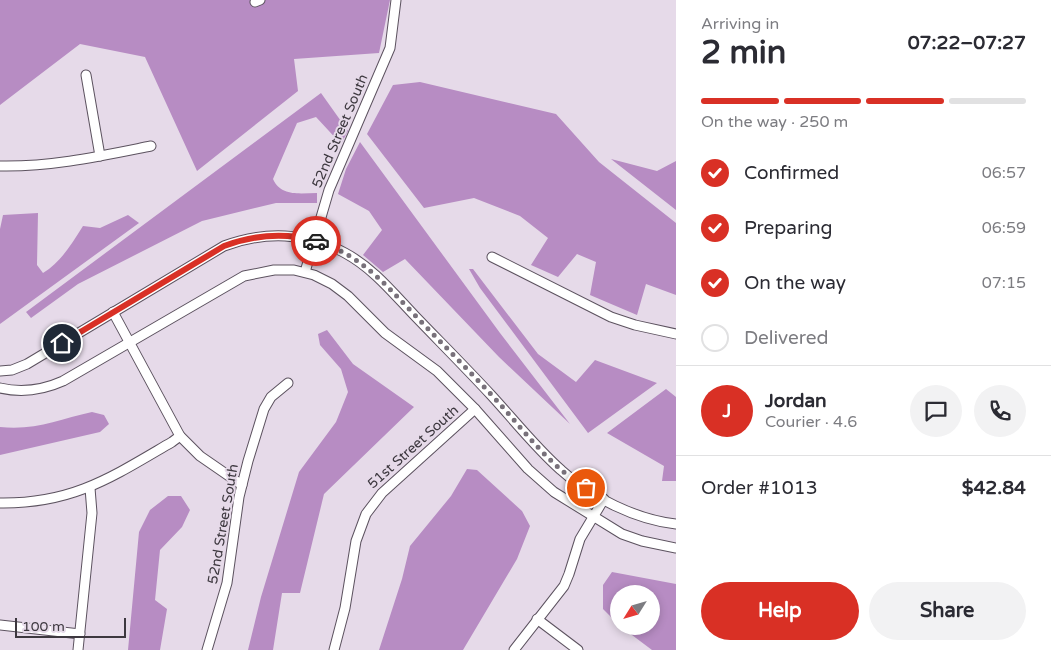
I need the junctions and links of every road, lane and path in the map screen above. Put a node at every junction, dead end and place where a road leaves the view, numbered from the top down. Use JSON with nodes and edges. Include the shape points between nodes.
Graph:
{"nodes":[{"id":1,"x":396,"y":0,"type":"edge"},
{"id":2,"x":86,"y":75,"type":"dead end"},
{"id":3,"x":151,"y":146,"type":"dead end"},
{"id":4,"x":100,"y":156,"type":"junction"},
{"id":5,"x":0,"y":166,"type":"edge"},
{"id":6,"x":314,"y":240,"type":"junction"},
{"id":7,"x":492,"y":257,"type":"dead end"},
{"id":8,"x":305,"y":272,"type":"junction"},
{"id":9,"x":113,"y":312,"type":"junction"},
{"id":10,"x":676,"y":334,"type":"edge"},
{"id":11,"x":129,"y":343,"type":"junction"},
{"id":12,"x":0,"y":371,"type":"edge"},
{"id":13,"x":288,"y":383,"type":"dead end"},
{"id":14,"x":0,"y":388,"type":"edge"},
{"id":15,"x":475,"y":410,"type":"junction"},
{"id":16,"x":180,"y":436,"type":"junction"},
{"id":17,"x":242,"y":485,"type":"junction"},
{"id":18,"x":90,"y":488,"type":"junction"},
{"id":19,"x":604,"y":499,"type":"junction"},
{"id":20,"x":0,"y":504,"type":"edge"},
{"id":21,"x":593,"y":517,"type":"junction"},
{"id":22,"x":676,"y":524,"type":"edge"},
{"id":23,"x":676,"y":548,"type":"edge"},
{"id":24,"x":537,"y":619,"type":"junction"},
{"id":25,"x":0,"y":625,"type":"edge"},
{"id":26,"x":80,"y":634,"type":"junction"},
{"id":27,"x":78,"y":650,"type":"edge"},
{"id":28,"x":207,"y":650,"type":"edge"},
{"id":29,"x":334,"y":650,"type":"edge"},
{"id":30,"x":514,"y":650,"type":"edge"},
{"id":31,"x":578,"y":650,"type":"edge"}],
"edges":[{"from":1,"to":6,"type":"street","name":"52nd Street South","via":[[390,48],[329,190]]},
{"from":2,"to":4,"type":"street"},
{"from":3,"to":4,"type":"street"},
{"from":4,"to":5,"type":"street","via":[[30,167]]},
{"from":6,"to":8,"type":"street","name":"52nd Street South"},
{"from":6,"to":9,"type":"street","via":[[280,235],[235,242],[214,251]]},
{"from":6,"to":19,"type":"street","via":[[344,252],[373,272],[554,464]]},
{"from":7,"to":10,"type":"street","via":[[611,317]]},
{"from":8,"to":11,"type":"street","via":[[274,270],[244,276]]},
{"from":8,"to":15,"type":"street","via":[[340,290],[385,333],[438,371]]},
{"from":9,"to":11,"type":"street"},
{"from":9,"to":12,"type":"street","via":[[28,364]]},
{"from":11,"to":14,"type":"street","via":[[53,385],[32,390]]},
{"from":11,"to":16,"type":"street"},
{"from":13,"to":17,"type":"street","name":"52nd Street South","via":[[271,397],[264,409]]},
{"from":15,"to":21,"type":"street","via":[[544,485]]},
{"from":15,"to":29,"type":"street","name":"51st Street South","via":[[382,493],[366,514],[356,541]]},
{"from":16,"to":17,"type":"street","via":[[200,456]]},
{"from":16,"to":18,"type":"street"},
{"from":17,"to":28,"type":"street","name":"52nd Street South","via":[[227,583]]},
{"from":18,"to":20,"type":"street","via":[[51,499]]},
{"from":18,"to":26,"type":"street","via":[[92,513]]},
{"from":19,"to":21,"type":"street"},
{"from":19,"to":22,"type":"street","via":[[636,516]]},
{"from":21,"to":23,"type":"street","via":[[632,538]]},
{"from":21,"to":24,"type":"street","via":[[577,546],[564,586]]},
{"from":24,"to":30,"type":"street"},
{"from":24,"to":31,"type":"street"},
{"from":25,"to":26,"type":"street"},
{"from":26,"to":27,"type":"street"}]}
